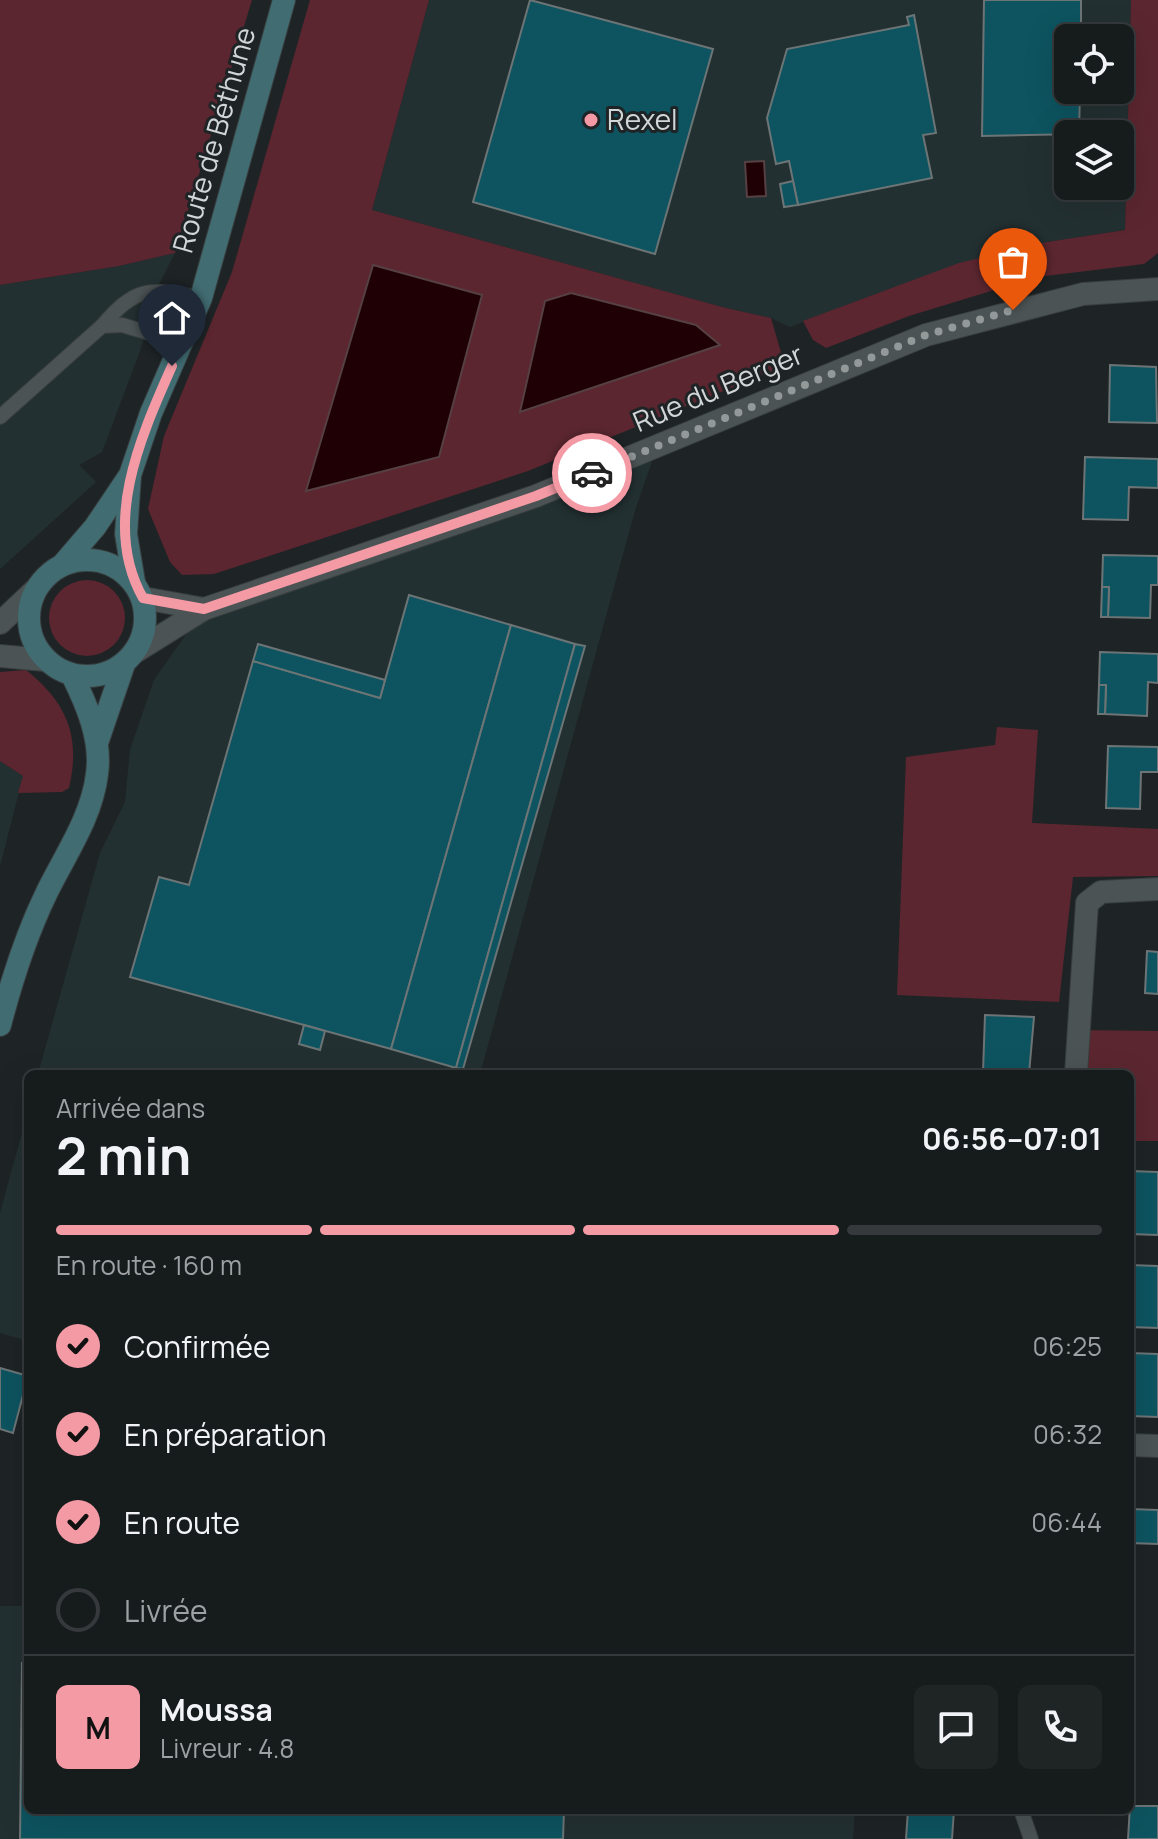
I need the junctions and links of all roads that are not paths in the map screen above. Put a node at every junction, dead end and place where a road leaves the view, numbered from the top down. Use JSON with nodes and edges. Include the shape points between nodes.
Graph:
{"nodes":[{"id":1,"x":284,"y":0,"type":"edge"},
{"id":2,"x":1158,"y":289,"type":"edge"},
{"id":3,"x":201,"y":298,"type":"junction"},
{"id":4,"x":102,"y":326,"type":"junction"},
{"id":5,"x":183,"y":343,"type":"junction"},
{"id":6,"x":0,"y":417,"type":"edge"},
{"id":7,"x":130,"y":475,"type":"junction"},
{"id":8,"x":64,"y":563,"type":"junction"},
{"id":9,"x":138,"y":590,"type":"junction"},
{"id":10,"x":34,"y":591,"type":"junction"},
{"id":11,"x":204,"y":609,"type":"junction"},
{"id":12,"x":0,"y":623,"type":"edge"},
{"id":13,"x":0,"y":656,"type":"edge"},
{"id":14,"x":130,"y":658,"type":"junction"},
{"id":15,"x":45,"y":660,"type":"junction"},
{"id":16,"x":72,"y":675,"type":"junction"},
{"id":17,"x":96,"y":744,"type":"junction"},
{"id":18,"x":1158,"y":889,"type":"edge"},
{"id":19,"x":0,"y":1025,"type":"edge"},
{"id":20,"x":1076,"y":1070,"type":"edge"},
{"id":21,"x":1134,"y":1445,"type":"edge"},
{"id":22,"x":1158,"y":1446,"type":"edge"},
{"id":23,"x":1022,"y":1814,"type":"edge"},
{"id":24,"x":1031,"y":1839,"type":"edge"}],
"edges":[{"from":1,"to":3,"type":"main road","name":"Route de Béthune"},
{"from":2,"to":11,"type":"street","name":"Rue du Berger","via":[[1083,294],[926,335],[536,496]]},
{"from":3,"to":4,"type":"lane","via":[[157,290],[124,300]]},
{"from":3,"to":5,"type":"main road","name":"Route de Béthune"},
{"from":4,"to":5,"type":"lane","via":[[122,325]]},
{"from":4,"to":6,"type":"lane"},
{"from":5,"to":7,"type":"main road","name":"Route de Béthune"},
{"from":7,"to":8,"type":"main road"},
{"from":7,"to":9,"type":"main road","via":[[126,544]]},
{"from":8,"to":9,"type":"main road","via":[[90,559],[114,565]]},
{"from":8,"to":10,"type":"main road"},
{"from":9,"to":11,"type":"street"},
{"from":9,"to":14,"type":"main road","via":[[146,616]]},
{"from":10,"to":12,"type":"street"},
{"from":10,"to":15,"type":"main road","via":[[29,627]]},
{"from":11,"to":14,"type":"street","name":"Rue du Berger"},
{"from":13,"to":15,"type":"street"},
{"from":14,"to":16,"type":"main road","via":[[108,673]]},
{"from":14,"to":17,"type":"main road"},
{"from":15,"to":16,"type":"main road"},
{"from":16,"to":17,"type":"main road"},
{"from":17,"to":19,"type":"main road","via":[[97,774],[86,813],[14,969]]},
{"from":18,"to":20,"type":"street","via":[[1101,892],[1087,903]]},
{"from":21,"to":22,"type":"street"},
{"from":23,"to":24,"type":"lane"}]}
